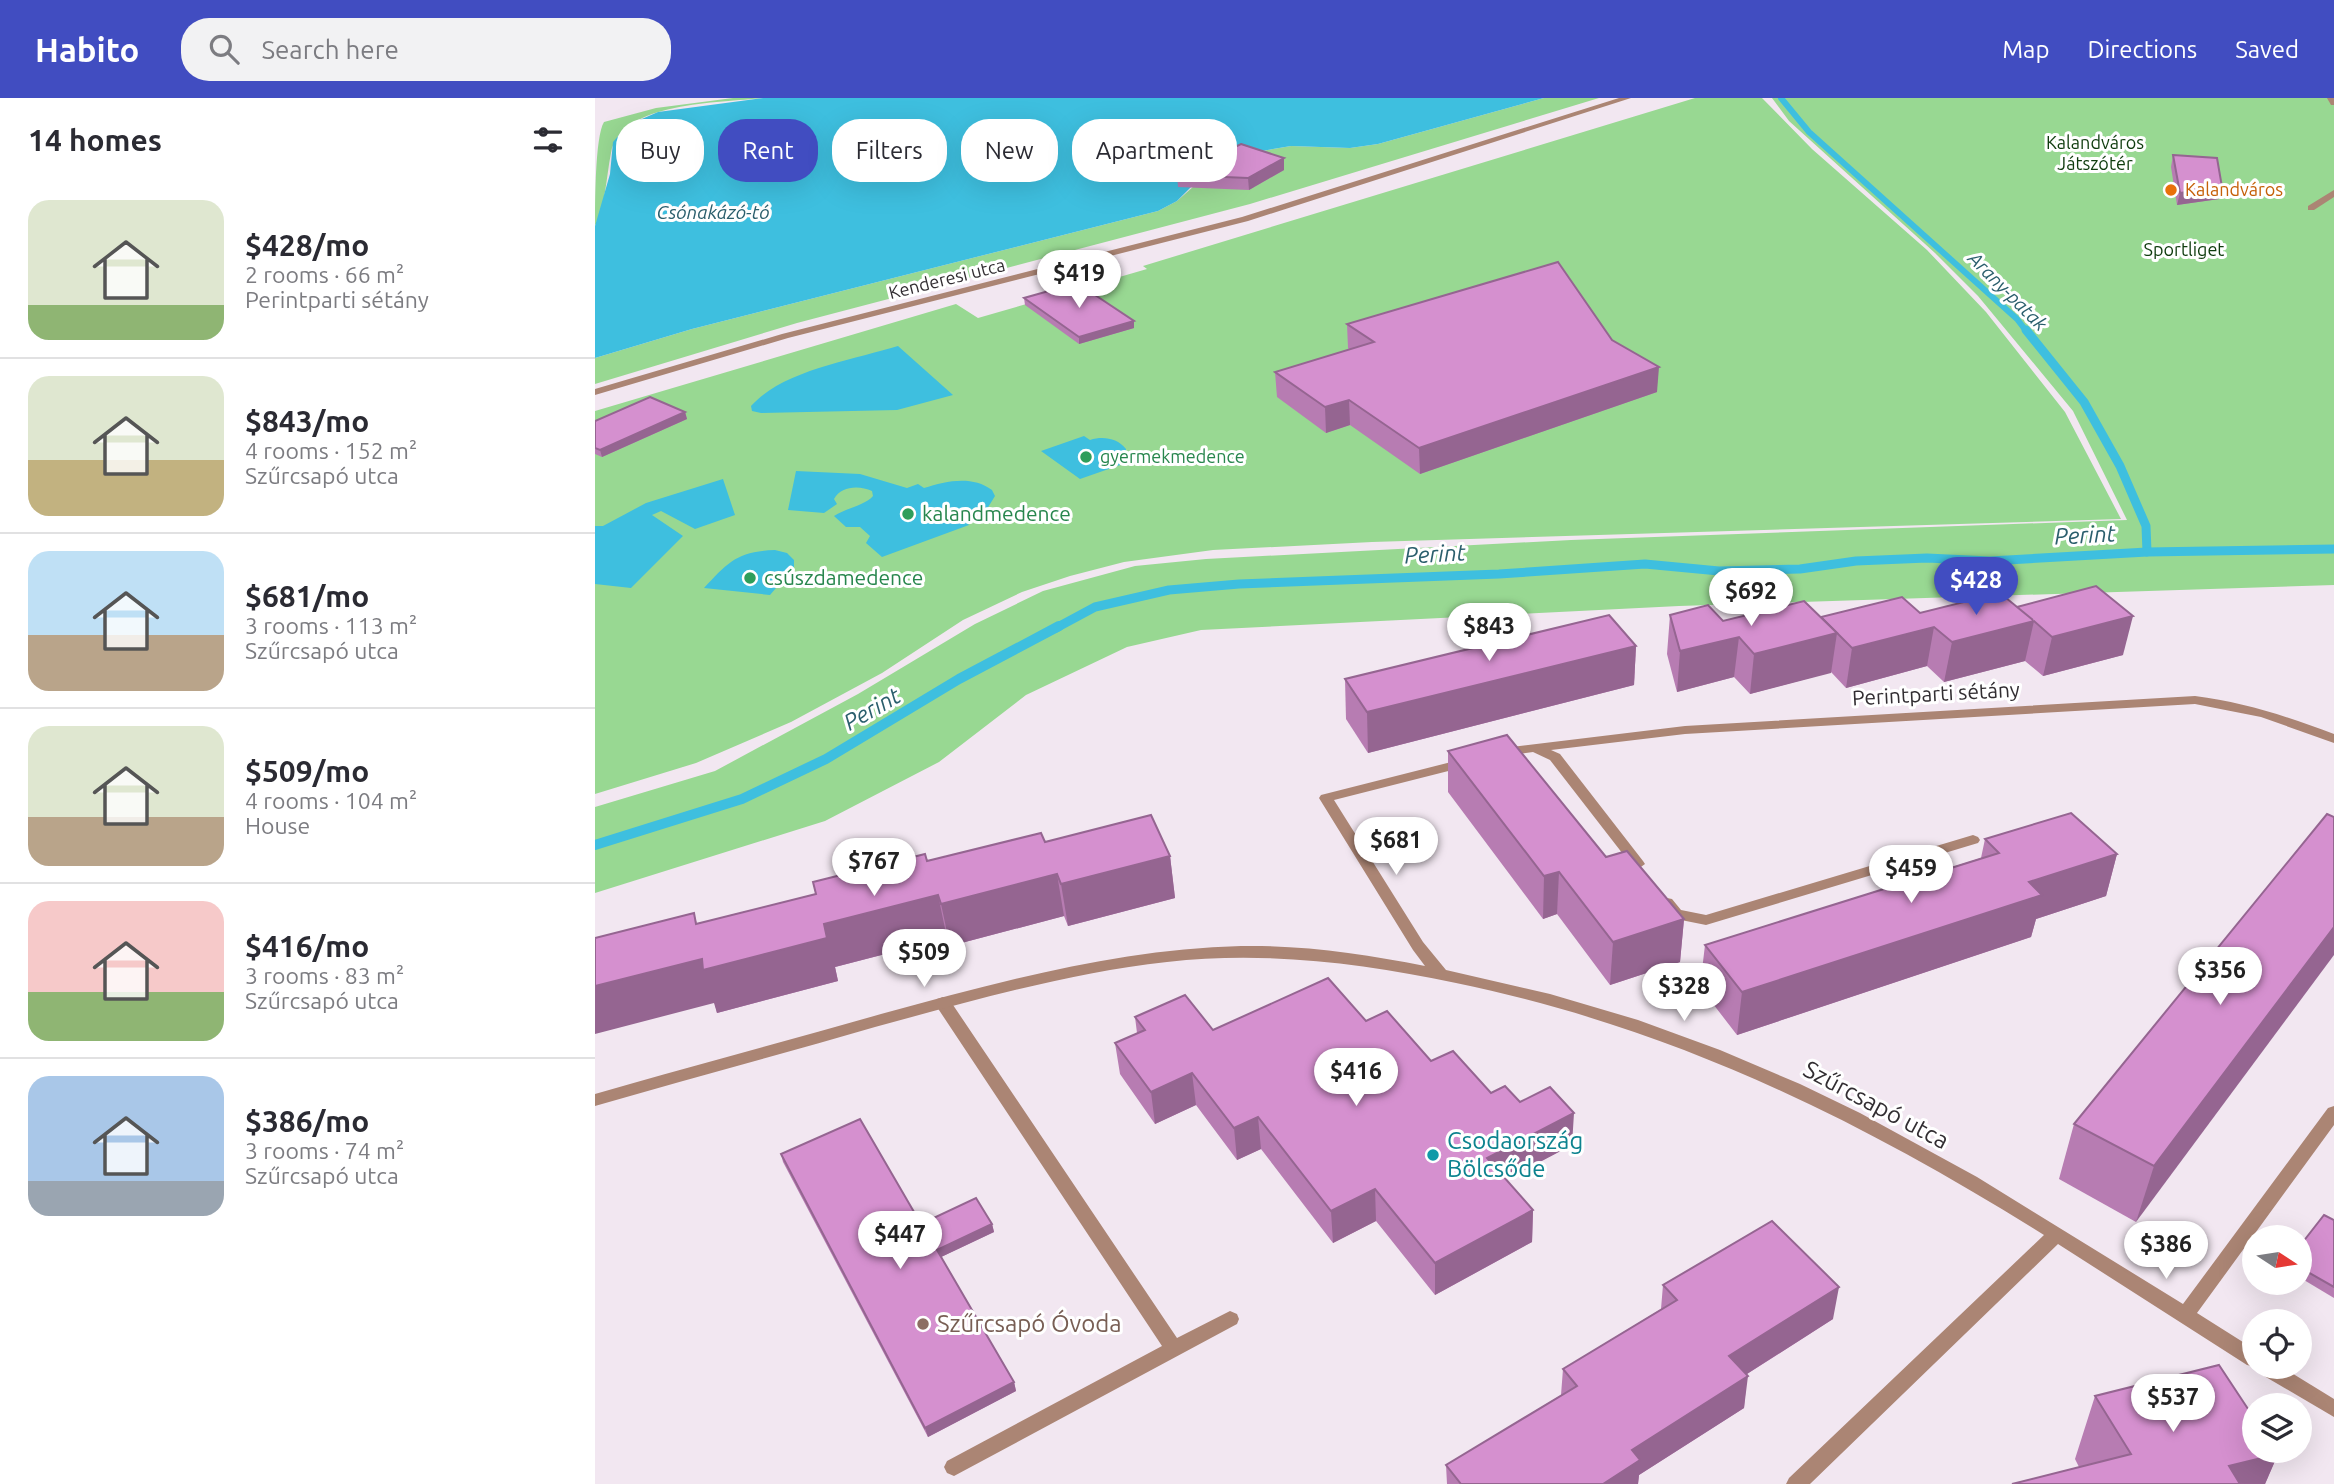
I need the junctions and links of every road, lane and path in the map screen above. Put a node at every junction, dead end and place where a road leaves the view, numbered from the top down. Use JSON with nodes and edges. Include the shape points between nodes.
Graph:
{"nodes":[{"id":1,"x":1627,"y":98,"type":"edge"},
{"id":2,"x":2331,"y":98,"type":"edge"},
{"id":3,"x":2334,"y":103,"type":"edge"},
{"id":4,"x":2334,"y":194,"type":"edge"},
{"id":5,"x":2311,"y":208,"type":"dead end"},
{"id":6,"x":595,"y":392,"type":"edge"},
{"id":7,"x":2334,"y":739,"type":"edge"},
{"id":8,"x":1535,"y":748,"type":"junction"},
{"id":9,"x":1973,"y":840,"type":"dead end"},
{"id":10,"x":1644,"y":872,"type":"edge"},
{"id":11,"x":1660,"y":893,"type":"edge"},
{"id":12,"x":1440,"y":973,"type":"junction"},
{"id":13,"x":943,"y":1003,"type":"junction"},
{"id":14,"x":595,"y":1100,"type":"edge"},
{"id":15,"x":2334,"y":1112,"type":"edge"},
{"id":16,"x":2056,"y":1235,"type":"junction"},
{"id":17,"x":2185,"y":1316,"type":"junction"},
{"id":18,"x":1230,"y":1319,"type":"dead end"},
{"id":19,"x":1173,"y":1348,"type":"junction"},
{"id":20,"x":2242,"y":1352,"type":"edge"},
{"id":21,"x":2285,"y":1379,"type":"edge"},
{"id":22,"x":2334,"y":1409,"type":"edge"},
{"id":23,"x":954,"y":1466,"type":"dead end"},
{"id":24,"x":1796,"y":1484,"type":"edge"}],
"edges":[{"from":1,"to":6,"type":"street","name":"Kenderesi utca","via":[[1245,219],[785,337]]},
{"from":2,"to":3,"type":"street"},
{"from":4,"to":5,"type":"street"},
{"from":7,"to":8,"type":"street","name":"Perintparti sétány","via":[[2234,704],[2195,700],[1685,730]]},
{"from":8,"to":10,"type":"street","via":[[1555,757]]},
{"from":8,"to":12,"type":"street","via":[[1510,750],[1326,798],[1418,946]]},
{"from":9,"to":11,"type":"street","via":[[1706,920],[1676,914]]},
{"from":12,"to":13,"type":"street","name":"Szűrcsapó utca","via":[[1295,952],[1208,953],[1122,961]]},
{"from":12,"to":16,"type":"street","name":"Szűrcsapó utca","via":[[1597,1011],[1701,1048],[1796,1089],[1917,1152]]},
{"from":13,"to":14,"type":"street","name":"Szűrcsapó utca"},
{"from":13,"to":19,"type":"street"},
{"from":15,"to":17,"type":"street"},
{"from":16,"to":17,"type":"street","name":"Szűrcsapó utca"},
{"from":16,"to":24,"type":"street"},
{"from":17,"to":20,"type":"street","name":"Szűrcsapó utca"},
{"from":18,"to":19,"type":"street"},
{"from":19,"to":23,"type":"street"},
{"from":21,"to":22,"type":"street"}]}
